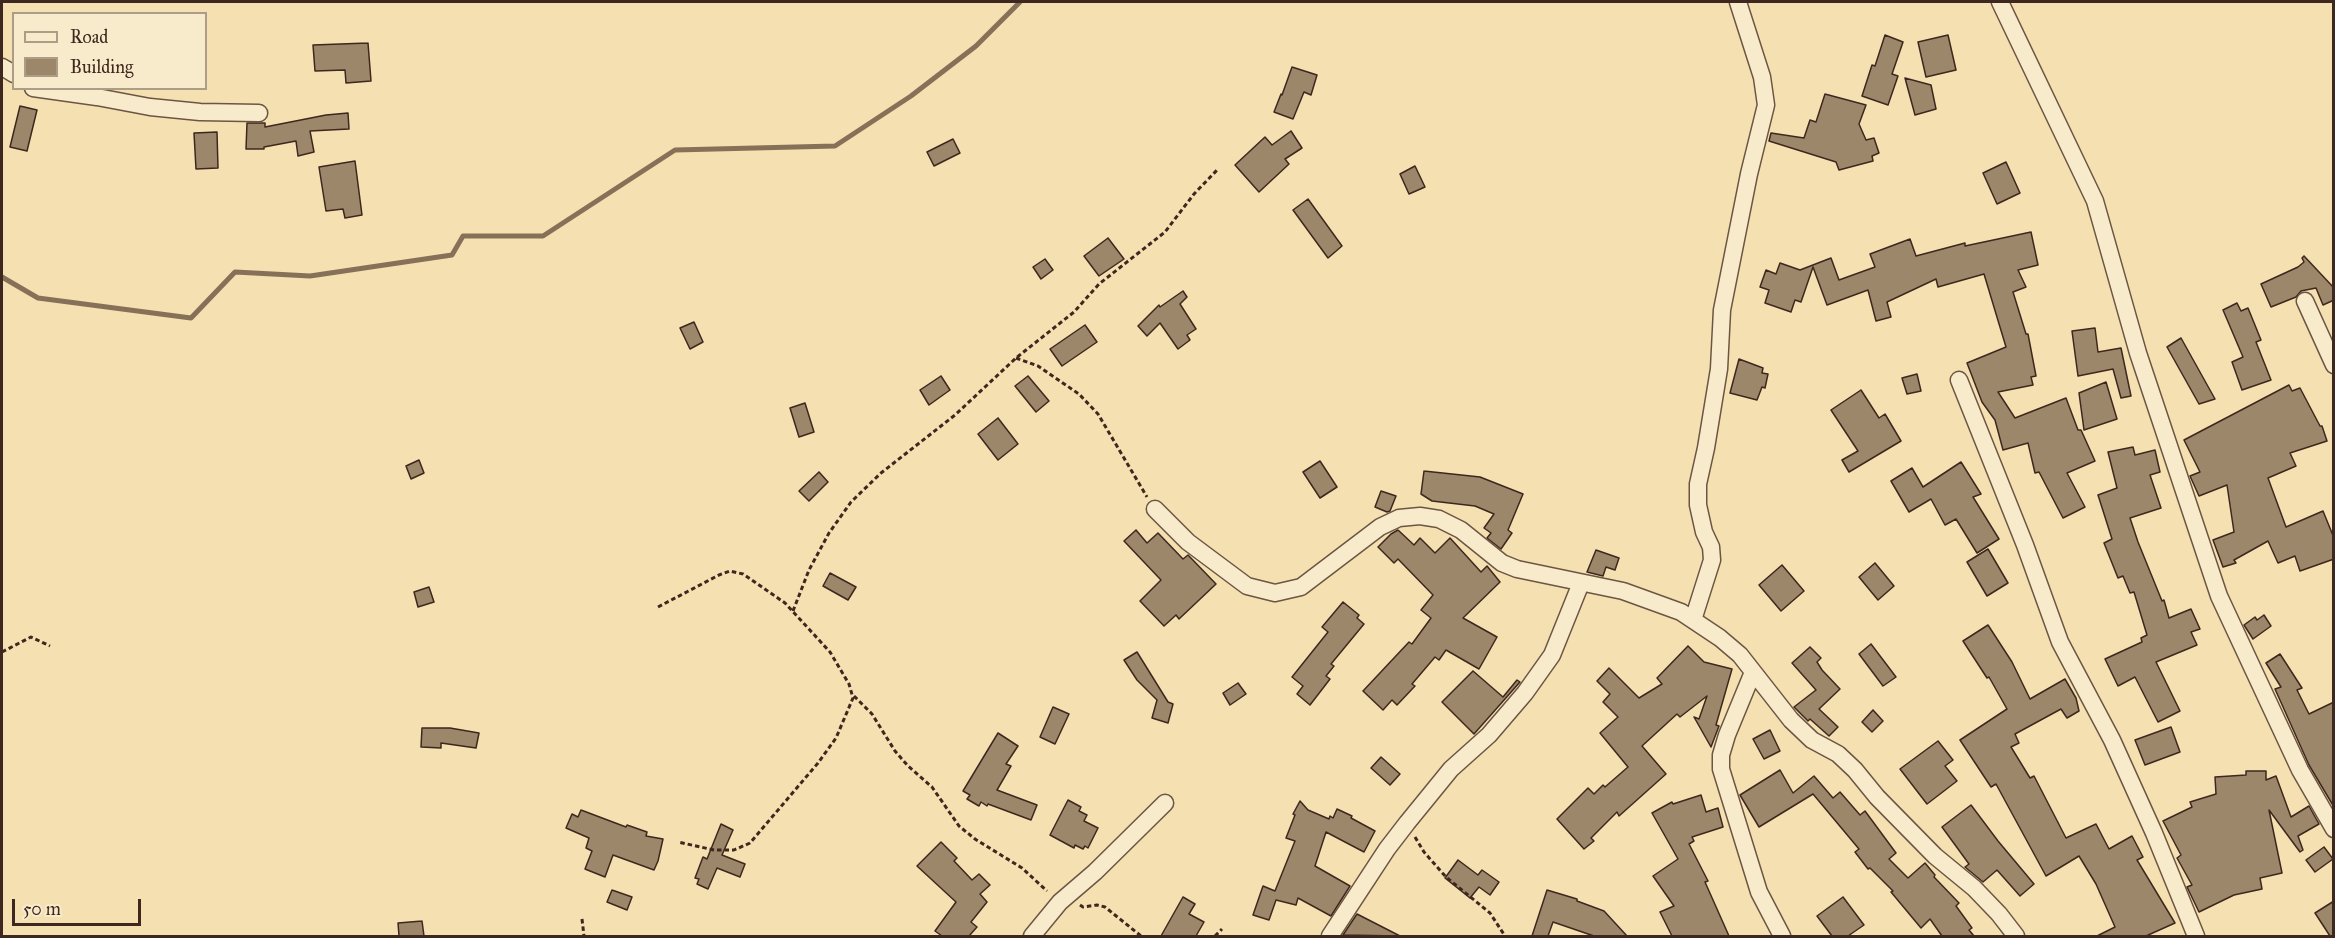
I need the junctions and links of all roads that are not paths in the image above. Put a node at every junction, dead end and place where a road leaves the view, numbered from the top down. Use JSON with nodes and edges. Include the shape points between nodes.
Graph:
{"nodes":[{"id":1,"x":1738,"y":2,"type":"edge"},
{"id":2,"x":2000,"y":2,"type":"edge"},
{"id":3,"x":47,"y":90,"type":"edge"},
{"id":4,"x":260,"y":113,"type":"dead end"},
{"id":5,"x":2305,"y":300,"type":"dead end"},
{"id":6,"x":2334,"y":365,"type":"edge"},
{"id":7,"x":1959,"y":380,"type":"dead end"},
{"id":8,"x":1155,"y":509,"type":"road end"},
{"id":9,"x":1581,"y":583,"type":"junction"},
{"id":10,"x":1693,"y":620,"type":"junction"},
{"id":11,"x":1753,"y":672,"type":"junction"},
{"id":12,"x":1165,"y":803,"type":"dead end"},
{"id":13,"x":2334,"y":829,"type":"edge"},
{"id":14,"x":1032,"y":936,"type":"edge"},
{"id":15,"x":1330,"y":936,"type":"edge"},
{"id":16,"x":1782,"y":936,"type":"edge"},
{"id":17,"x":2016,"y":936,"type":"edge"},
{"id":18,"x":2196,"y":936,"type":"edge"}],
"edges":[{"from":1,"to":10,"type":"street","via":[[1762,76],[1766,105],[1722,310],[1719,369],[1698,484],[1698,505],[1712,560]]},
{"from":2,"to":13,"type":"street","via":[[2094,201],[2138,353],[2219,596],[2295,760]]},
{"from":3,"to":4,"type":"street","via":[[150,107]]},
{"from":5,"to":6,"type":"street"},
{"from":7,"to":18,"type":"street","via":[[2060,642],[2112,740]]},
{"from":8,"to":9,"type":"street","via":[[1188,542],[1247,586],[1275,593],[1301,586],[1380,527],[1400,518],[1420,516],[1439,519],[1461,530],[1502,563]]},
{"from":9,"to":10,"type":"street","via":[[1623,591]]},
{"from":9,"to":15,"type":"street","via":[[1551,655],[1525,693],[1489,735],[1451,769],[1407,823]]},
{"from":10,"to":11,"type":"street","via":[[1740,655]]},
{"from":11,"to":16,"type":"street","via":[[1727,735],[1721,769],[1759,892]]},
{"from":11,"to":17,"type":"street","via":[[1791,720],[1855,770],[1935,856],[1993,907]]},
{"from":12,"to":14,"type":"street","via":[[1063,899]]}]}
